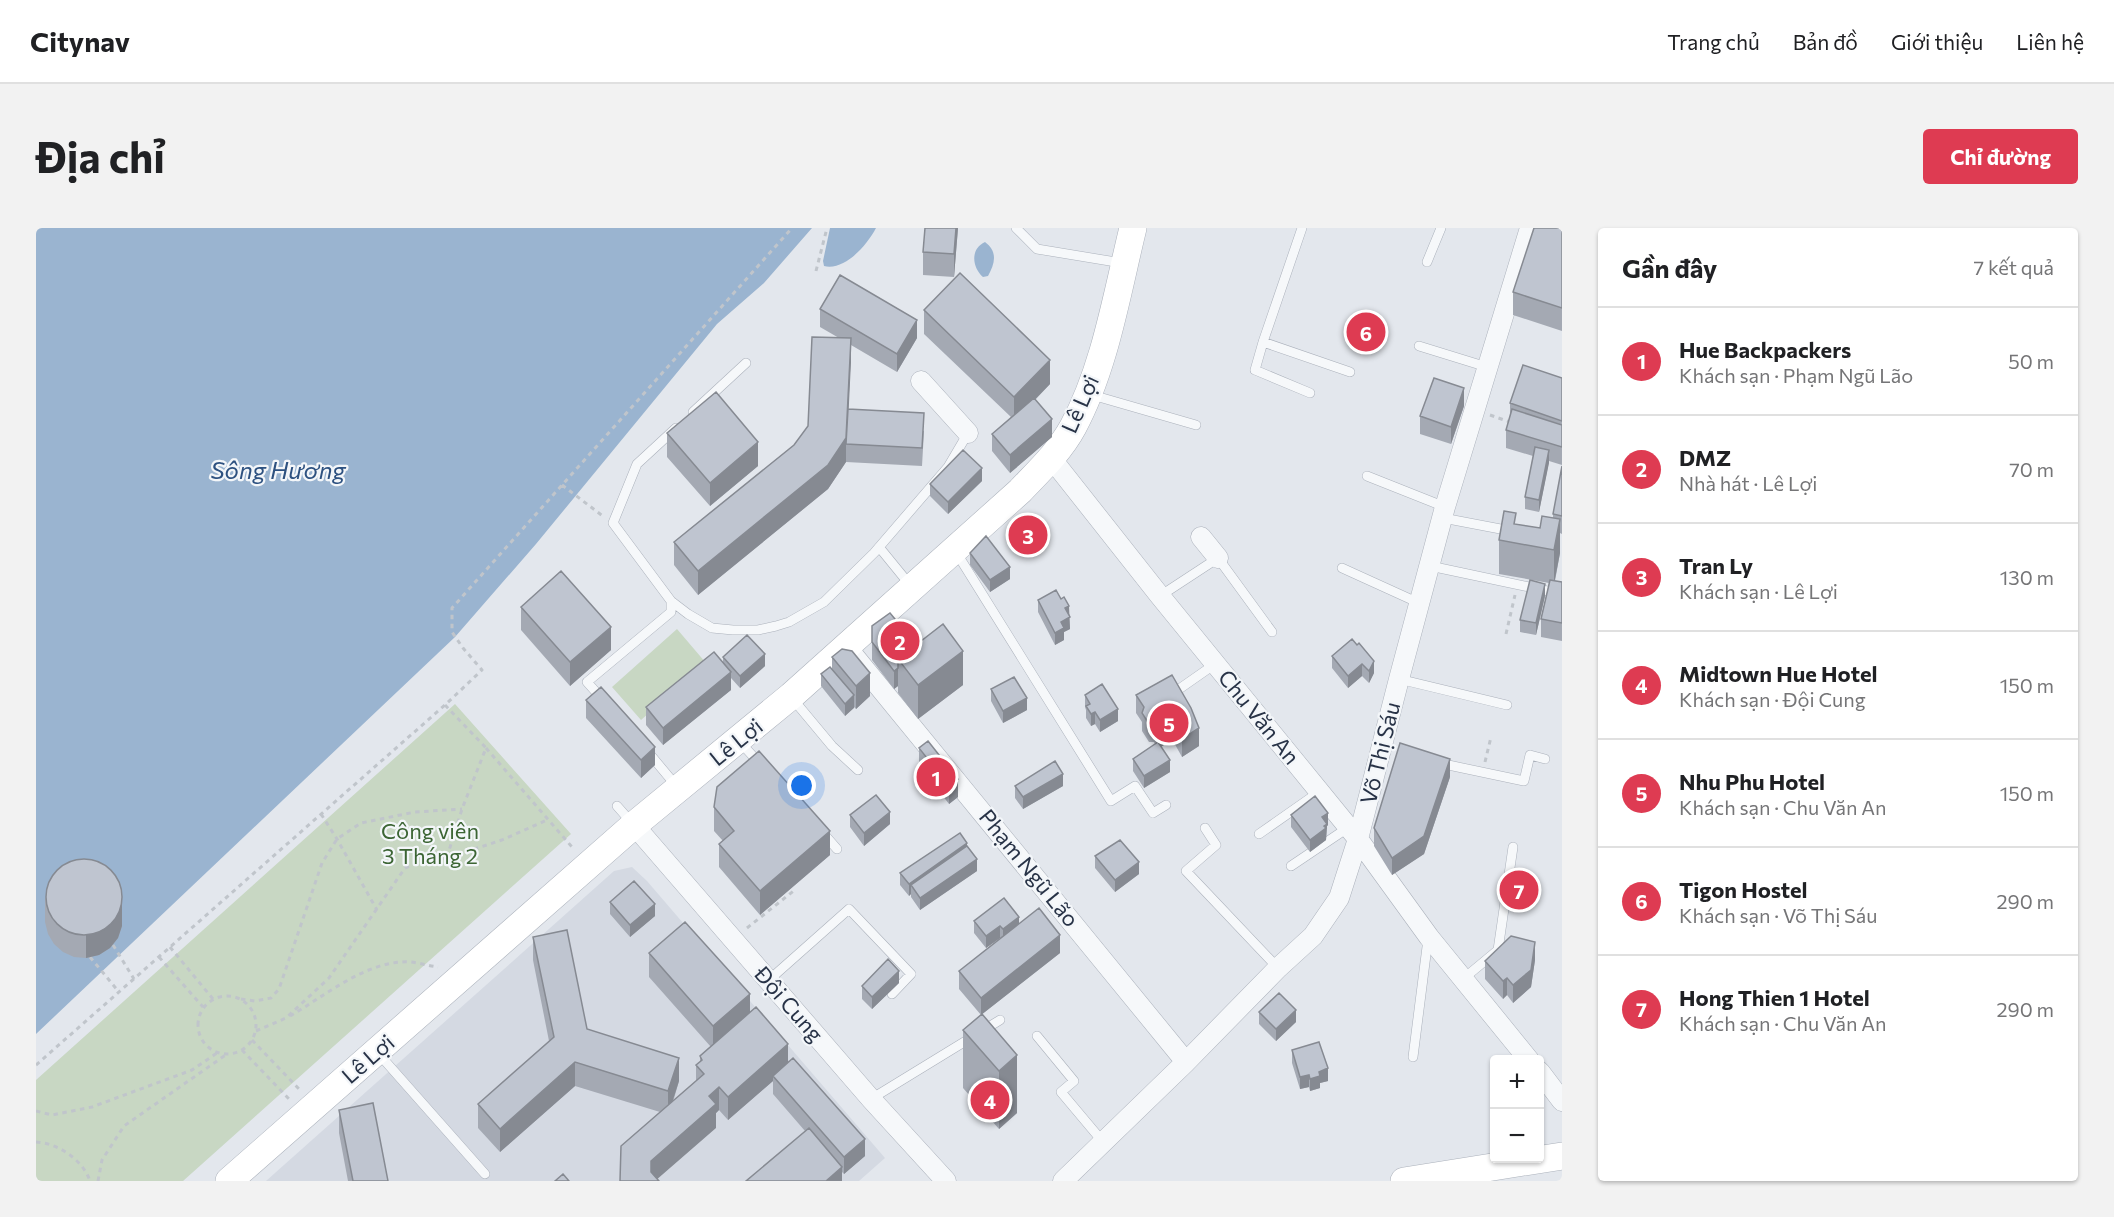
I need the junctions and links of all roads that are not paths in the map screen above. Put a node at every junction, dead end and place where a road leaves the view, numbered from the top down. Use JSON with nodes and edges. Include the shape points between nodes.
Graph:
{"nodes":[{"id":1,"x":1016,"y":228,"type":"edge"},
{"id":2,"x":1133,"y":228,"type":"edge"},
{"id":3,"x":1302,"y":228,"type":"edge"},
{"id":4,"x":1442,"y":228,"type":"edge"},
{"id":5,"x":1530,"y":228,"type":"edge"},
{"id":6,"x":1427,"y":262,"type":"dead end"},
{"id":7,"x":1124,"y":264,"type":"junction"},
{"id":8,"x":1263,"y":342,"type":"junction"},
{"id":9,"x":1419,"y":346,"type":"dead end"},
{"id":10,"x":746,"y":363,"type":"dead end"},
{"id":11,"x":1487,"y":367,"type":"junction"},
{"id":12,"x":1350,"y":372,"type":"dead end"},
{"id":13,"x":921,"y":381,"type":"dead end"},
{"id":14,"x":1310,"y":393,"type":"dead end"},
{"id":15,"x":1088,"y":394,"type":"junction"},
{"id":16,"x":1196,"y":425,"type":"dead end"},
{"id":17,"x":968,"y":433,"type":"joint"},
{"id":18,"x":1051,"y":458,"type":"junction"},
{"id":19,"x":1367,"y":476,"type":"dead end"},
{"id":20,"x":1444,"y":513,"type":"junction"},
{"id":21,"x":1519,"y":532,"type":"edge"},
{"id":22,"x":1202,"y":537,"type":"dead end"},
{"id":23,"x":879,"y":547,"type":"junction"},
{"id":24,"x":955,"y":550,"type":"junction"},
{"id":25,"x":1218,"y":558,"type":"junction"},
{"id":26,"x":1430,"y":566,"type":"junction"},
{"id":27,"x":1342,"y":568,"type":"dead end"},
{"id":28,"x":912,"y":588,"type":"junction"},
{"id":29,"x":1562,"y":594,"type":"edge"},
{"id":30,"x":1160,"y":596,"type":"junction"},
{"id":31,"x":671,"y":601,"type":"junction"},
{"id":32,"x":1419,"y":603,"type":"junction"},
{"id":33,"x":1272,"y":632,"type":"dead end"},
{"id":34,"x":846,"y":647,"type":"junction"},
{"id":35,"x":1215,"y":664,"type":"junction"},
{"id":36,"x":1399,"y":679,"type":"junction"},
{"id":37,"x":1172,"y":694,"type":"edge"},
{"id":38,"x":791,"y":696,"type":"junction"},
{"id":39,"x":1507,"y":705,"type":"dead end"},
{"id":40,"x":609,"y":707,"type":"edge"},
{"id":41,"x":739,"y":740,"type":"junction"},
{"id":42,"x":638,"y":742,"type":"edge"},
{"id":43,"x":1545,"y":759,"type":"dead end"},
{"id":44,"x":1425,"y":760,"type":"edge"},
{"id":45,"x":858,"y":770,"type":"dead end"},
{"id":46,"x":768,"y":773,"type":"edge"},
{"id":47,"x":678,"y":788,"type":"junction"},
{"id":48,"x":1319,"y":792,"type":"junction"},
{"id":49,"x":1166,"y":805,"type":"dead end"},
{"id":50,"x":626,"y":816,"type":"junction"},
{"id":51,"x":814,"y":824,"type":"edge"},
{"id":52,"x":1206,"y":828,"type":"dead end"},
{"id":53,"x":1353,"y":833,"type":"junction"},
{"id":54,"x":1259,"y":834,"type":"dead end"},
{"id":55,"x":1513,"y":848,"type":"dead end"},
{"id":56,"x":837,"y":849,"type":"dead end"},
{"id":57,"x":1291,"y":866,"type":"dead end"},
{"id":58,"x":1429,"y":937,"type":"junction"},
{"id":59,"x":1278,"y":968,"type":"junction"},
{"id":60,"x":1463,"y":979,"type":"junction"},
{"id":61,"x":769,"y":980,"type":"junction"},
{"id":62,"x":892,"y":993,"type":"dead end"},
{"id":63,"x":1000,"y":1020,"type":"dead end"},
{"id":64,"x":1037,"y":1036,"type":"dead end"},
{"id":65,"x":376,"y":1051,"type":"junction"},
{"id":66,"x":1526,"y":1055,"type":"edge"},
{"id":67,"x":1413,"y":1057,"type":"dead end"},
{"id":68,"x":1186,"y":1062,"type":"junction"},
{"id":69,"x":1544,"y":1078,"type":"edge"},
{"id":70,"x":871,"y":1099,"type":"junction"},
{"id":71,"x":1562,"y":1101,"type":"edge"},
{"id":72,"x":1103,"y":1142,"type":"junction"},
{"id":73,"x":1562,"y":1156,"type":"edge"},
{"id":74,"x":485,"y":1174,"type":"dead end"},
{"id":75,"x":229,"y":1181,"type":"edge"},
{"id":76,"x":946,"y":1181,"type":"edge"},
{"id":77,"x":1063,"y":1181,"type":"edge"},
{"id":78,"x":1404,"y":1181,"type":"edge"}],
"edges":[{"from":1,"to":7,"type":"lane","via":[[1037,249]]},
{"from":2,"to":7,"type":"main road","name":"Lê Lợi"},
{"from":3,"to":8,"type":"lane"},
{"from":4,"to":6,"type":"lane"},
{"from":5,"to":11,"type":"street","name":"Võ Thị Sáu"},
{"from":7,"to":15,"type":"main road","name":"Lê Lợi"},
{"from":8,"to":12,"type":"lane"},
{"from":8,"to":14,"type":"lane","via":[[1256,370]]},
{"from":9,"to":11,"type":"lane"},
{"from":10,"to":31,"type":"lane","via":[[637,464],[613,524]]},
{"from":11,"to":20,"type":"street","name":"Võ Thị Sáu"},
{"from":13,"to":17,"type":"street"},
{"from":15,"to":16,"type":"lane"},
{"from":15,"to":18,"type":"main road","name":"Lê Lợi","via":[[1072,428]]},
{"from":17,"to":23,"type":"lane","via":[[948,468]]},
{"from":18,"to":24,"type":"main road","name":"Lê Lợi"},
{"from":18,"to":30,"type":"street","name":"Chu Văn An"},
{"from":19,"to":20,"type":"lane"},
{"from":20,"to":21,"type":"lane"},
{"from":20,"to":26,"type":"street","name":"Võ Thị Sáu"},
{"from":22,"to":25,"type":"street"},
{"from":23,"to":28,"type":"lane"},
{"from":23,"to":31,"type":"lane","via":[[824,602],[776,626],[749,630],[712,628]]},
{"from":24,"to":28,"type":"main road","name":"Lê Lợi"},
{"from":24,"to":49,"type":"lane","via":[[1111,801],[1135,786],[1153,813]]},
{"from":25,"to":30,"type":"lane"},
{"from":25,"to":33,"type":"lane"},
{"from":26,"to":29,"type":"lane"},
{"from":26,"to":32,"type":"street","name":"Võ Thị Sáu"},
{"from":27,"to":32,"type":"lane"},
{"from":28,"to":34,"type":"main road","name":"Lê Lợi"},
{"from":30,"to":35,"type":"street","name":"Chu Văn An"},
{"from":31,"to":40,"type":"lane","via":[[671,612],[588,682]]},
{"from":32,"to":36,"type":"street","name":"Võ Thị Sáu"},
{"from":34,"to":38,"type":"main road","name":"Lê Lợi"},
{"from":34,"to":68,"type":"street","name":"Phạm Ngũ Lão"},
{"from":35,"to":37,"type":"lane"},
{"from":35,"to":48,"type":"street","name":"Chu Văn An"},
{"from":36,"to":39,"type":"lane"},
{"from":36,"to":53,"type":"street","name":"Võ Thị Sáu","via":[[1386,751]]},
{"from":38,"to":41,"type":"main road","name":"Lê Lợi"},
{"from":38,"to":45,"type":"lane","via":[[832,746]]},
{"from":41,"to":46,"type":"lane"},
{"from":41,"to":47,"type":"main road","name":"Lê Lợi"},
{"from":42,"to":47,"type":"lane"},
{"from":43,"to":44,"type":"lane","via":[[1530,755],[1524,782]]},
{"from":47,"to":50,"type":"main road","name":"Lê Lợi"},
{"from":48,"to":53,"type":"street","name":"Chu Văn An"},
{"from":48,"to":54,"type":"lane"},
{"from":50,"to":61,"type":"street","name":"Đội Cung"},
{"from":50,"to":65,"type":"main road","name":"Lê Lợi"},
{"from":51,"to":56,"type":"lane"},
{"from":52,"to":59,"type":"lane","via":[[1216,845],[1186,871]]},
{"from":53,"to":57,"type":"lane"},
{"from":53,"to":58,"type":"street","name":"Chu Văn An"},
{"from":53,"to":59,"type":"street","name":"Võ Thị Sáu","via":[[1339,898],[1313,936]]},
{"from":55,"to":60,"type":"lane","via":[[1498,950]]},
{"from":58,"to":60,"type":"street","name":"Chu Văn An"},
{"from":58,"to":67,"type":"lane"},
{"from":59,"to":68,"type":"street","name":"Võ Thị Sáu"},
{"from":60,"to":66,"type":"street","name":"Chu Văn An"},
{"from":61,"to":62,"type":"lane","via":[[849,909],[911,974]]},
{"from":61,"to":70,"type":"street","name":"Đội Cung"},
{"from":63,"to":70,"type":"lane"},
{"from":64,"to":72,"type":"lane","via":[[1074,1081],[1061,1092]]},
{"from":65,"to":74,"type":"lane"},
{"from":65,"to":75,"type":"main road","name":"Lê Lợi"},
{"from":68,"to":72,"type":"street","name":"Võ Thị Sáu"},
{"from":69,"to":71,"type":"street"},
{"from":70,"to":76,"type":"street","name":"Đội Cung"},
{"from":72,"to":77,"type":"street","name":"Võ Thị Sáu"},
{"from":73,"to":78,"type":"main road"}]}
